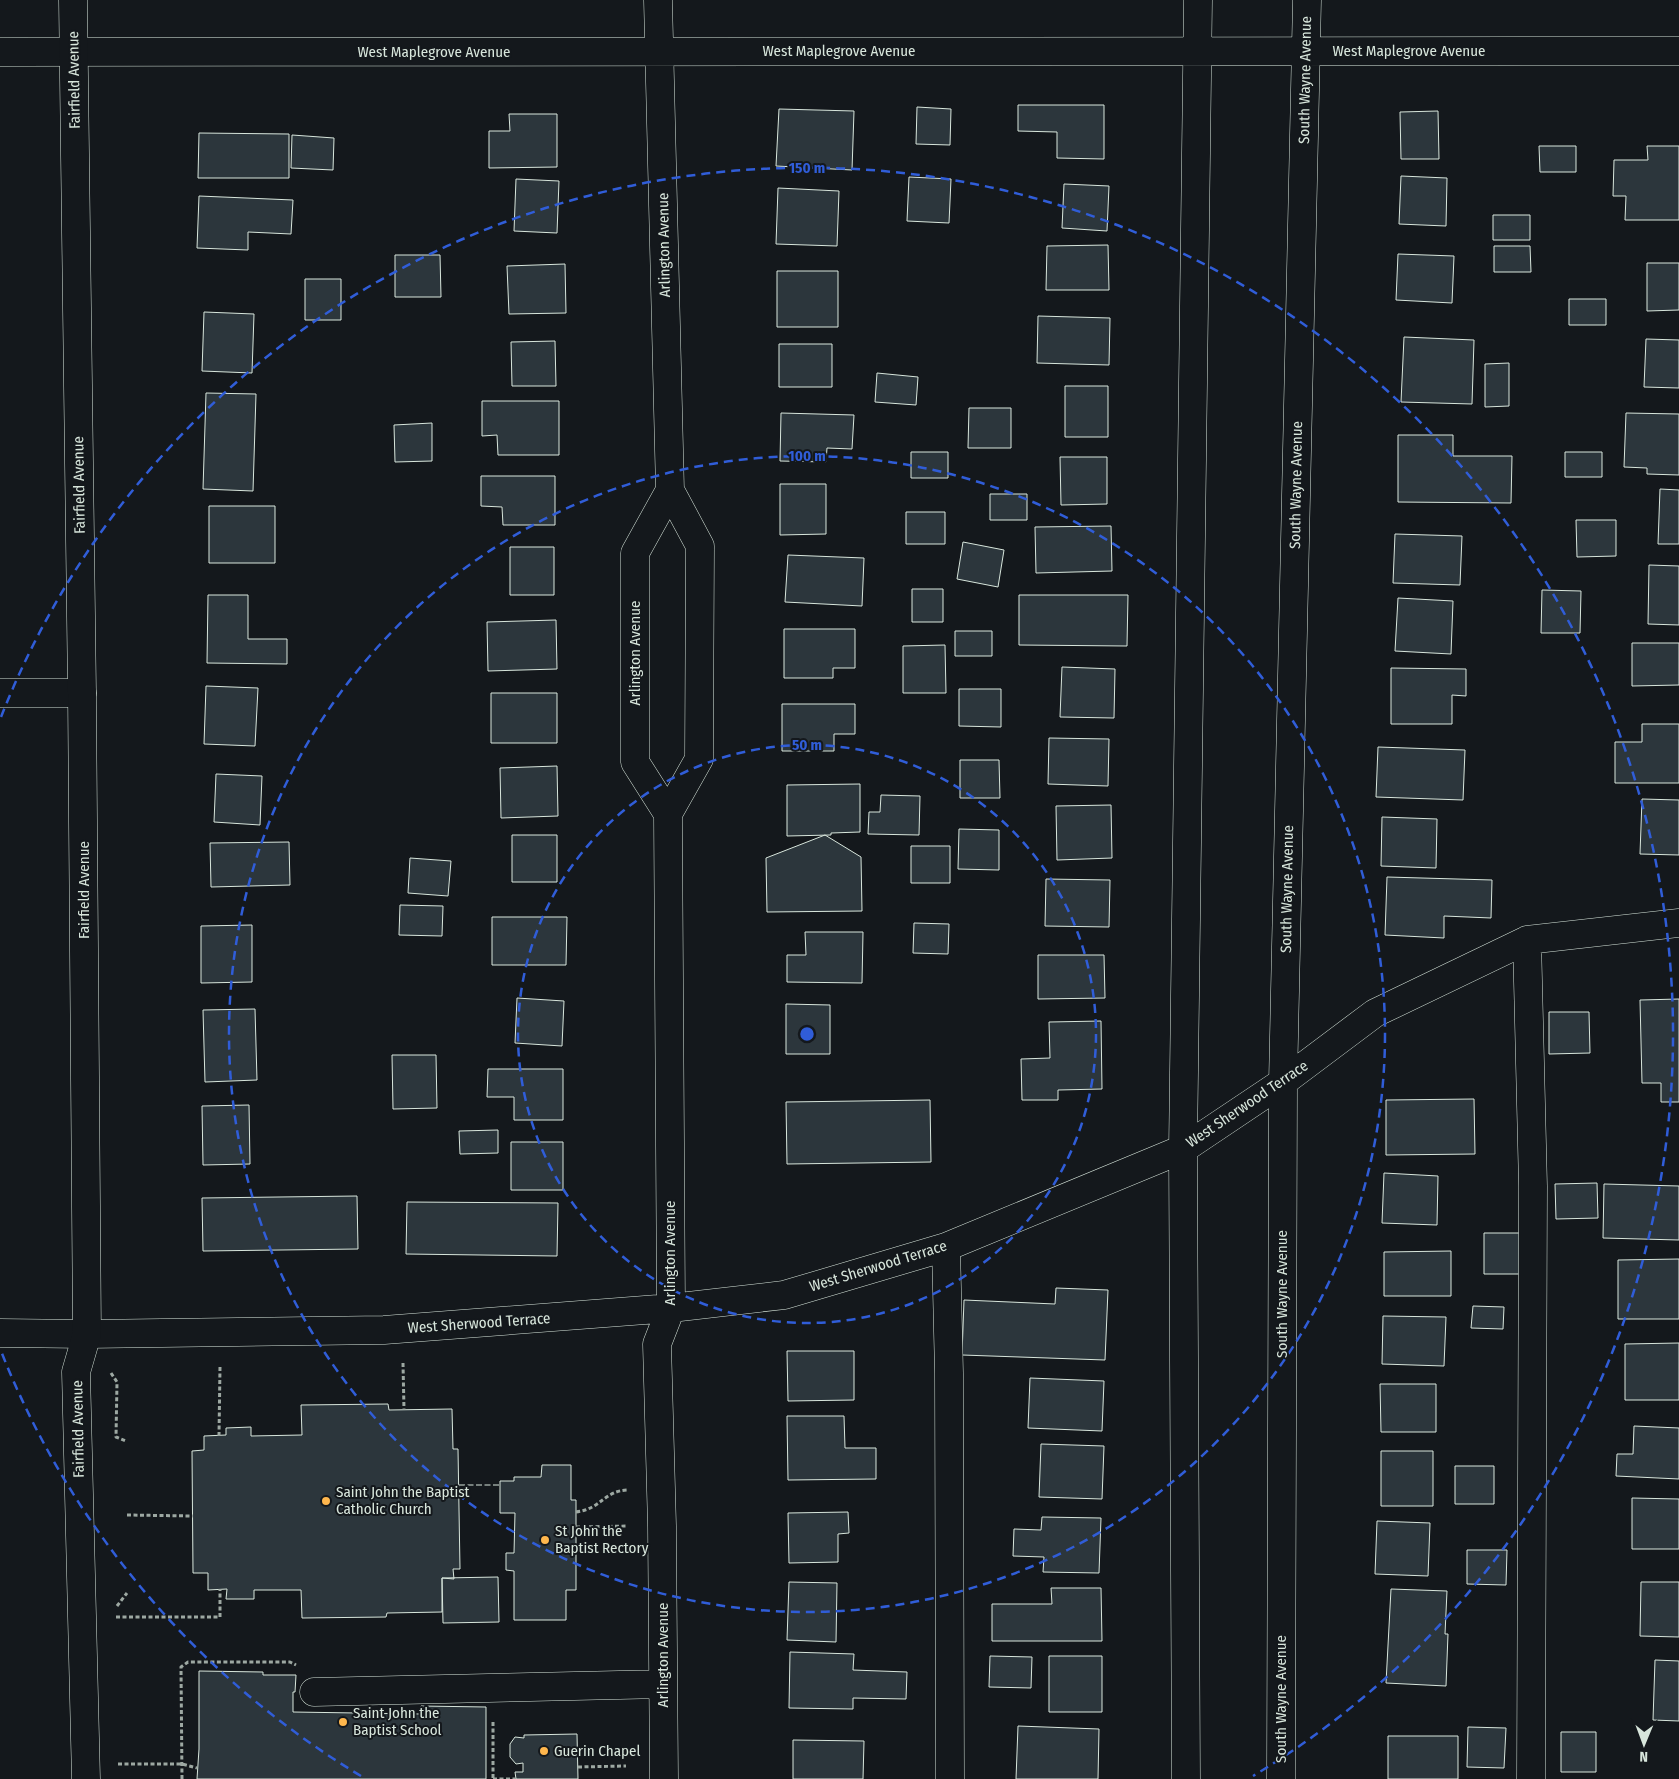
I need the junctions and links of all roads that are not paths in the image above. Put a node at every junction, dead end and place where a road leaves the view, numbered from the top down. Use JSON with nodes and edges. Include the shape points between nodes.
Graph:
{"nodes":[{"id":1,"x":73,"y":0,"type":"edge"},
{"id":2,"x":658,"y":0,"type":"edge"},
{"id":3,"x":1198,"y":0,"type":"edge"},
{"id":4,"x":1307,"y":0,"type":"edge"},
{"id":5,"x":1196,"y":50,"type":"junction"},
{"id":6,"x":1306,"y":50,"type":"junction"},
{"id":7,"x":659,"y":51,"type":"junction"},
{"id":8,"x":1679,"y":51,"type":"edge"},
{"id":9,"x":0,"y":52,"type":"edge"},
{"id":10,"x":74,"y":52,"type":"junction"},
{"id":11,"x":670,"y":490,"type":"junction"},
{"id":12,"x":82,"y":692,"type":"junction"},
{"id":13,"x":0,"y":693,"type":"edge"},
{"id":14,"x":668,"y":814,"type":"junction"},
{"id":15,"x":1679,"y":923,"type":"edge"},
{"id":16,"x":1527,"y":940,"type":"junction"},
{"id":17,"x":1283,"y":1082,"type":"junction"},
{"id":18,"x":1183,"y":1149,"type":"junction"},
{"id":19,"x":946,"y":1246,"type":"junction"},
{"id":20,"x":671,"y":1308,"type":"junction"},
{"id":21,"x":0,"y":1333,"type":"edge"},
{"id":22,"x":87,"y":1334,"type":"junction"},
{"id":23,"x":663,"y":1684,"type":"junction"},
{"id":24,"x":314,"y":1692,"type":"road end"},
{"id":25,"x":86,"y":1779,"type":"edge"},
{"id":26,"x":664,"y":1779,"type":"edge"},
{"id":27,"x":950,"y":1779,"type":"edge"},
{"id":28,"x":1186,"y":1779,"type":"edge"},
{"id":29,"x":1281,"y":1779,"type":"edge"},
{"id":30,"x":1531,"y":1779,"type":"edge"}],
"edges":[{"from":1,"to":10,"type":"street","name":"Fairfield Avenue"},
{"from":2,"to":7,"type":"street","name":"Arlington Avenue"},
{"from":3,"to":5,"type":"street"},
{"from":4,"to":6,"type":"street","name":"South Wayne Avenue"},
{"from":5,"to":6,"type":"street","name":"West Maplegrove Avenue"},
{"from":5,"to":7,"type":"street","name":"West Maplegrove Avenue"},
{"from":5,"to":18,"type":"street"},
{"from":6,"to":8,"type":"street","name":"West Maplegrove Avenue"},
{"from":6,"to":17,"type":"street","name":"South Wayne Avenue"},
{"from":7,"to":10,"type":"street","name":"West Maplegrove Avenue"},
{"from":7,"to":11,"type":"street","name":"Arlington Avenue"},
{"from":9,"to":10,"type":"street","name":"West Maplegrove Avenue"},
{"from":10,"to":12,"type":"street","name":"Fairfield Avenue"},
{"from":11,"to":14,"type":"street","name":"Arlington Avenue","via":[[700,546],[699,759]]},
{"from":11,"to":14,"type":"street","name":"Arlington Avenue","via":[[635,553],[634,762]]},
{"from":12,"to":13,"type":"street"},
{"from":12,"to":22,"type":"street","name":"Fairfield Avenue"},
{"from":14,"to":20,"type":"street","name":"Arlington Avenue"},
{"from":15,"to":16,"type":"street","name":"West Sherwood Terrace"},
{"from":16,"to":17,"type":"street","name":"West Sherwood Terrace","via":[[1375,1013]]},
{"from":16,"to":30,"type":"street","via":[[1533,1186]]},
{"from":17,"to":18,"type":"street","name":"West Sherwood Terrace"},
{"from":17,"to":29,"type":"street","name":"South Wayne Avenue"},
{"from":18,"to":19,"type":"street","name":"West Sherwood Terrace"},
{"from":18,"to":28,"type":"street"},
{"from":19,"to":20,"type":"street","name":"West Sherwood Terrace","via":[[784,1295]]},
{"from":19,"to":27,"type":"street"},
{"from":20,"to":22,"type":"street","name":"West Sherwood Terrace","via":[[384,1330]]},
{"from":20,"to":23,"type":"street","name":"Arlington Avenue","via":[[657,1344]]},
{"from":21,"to":22,"type":"street","name":"West Sherwood Terrace"},
{"from":22,"to":25,"type":"street","name":"Fairfield Avenue","via":[[76,1372]]},
{"from":23,"to":24,"type":"street"},
{"from":23,"to":26,"type":"street","name":"Arlington Avenue"}]}
